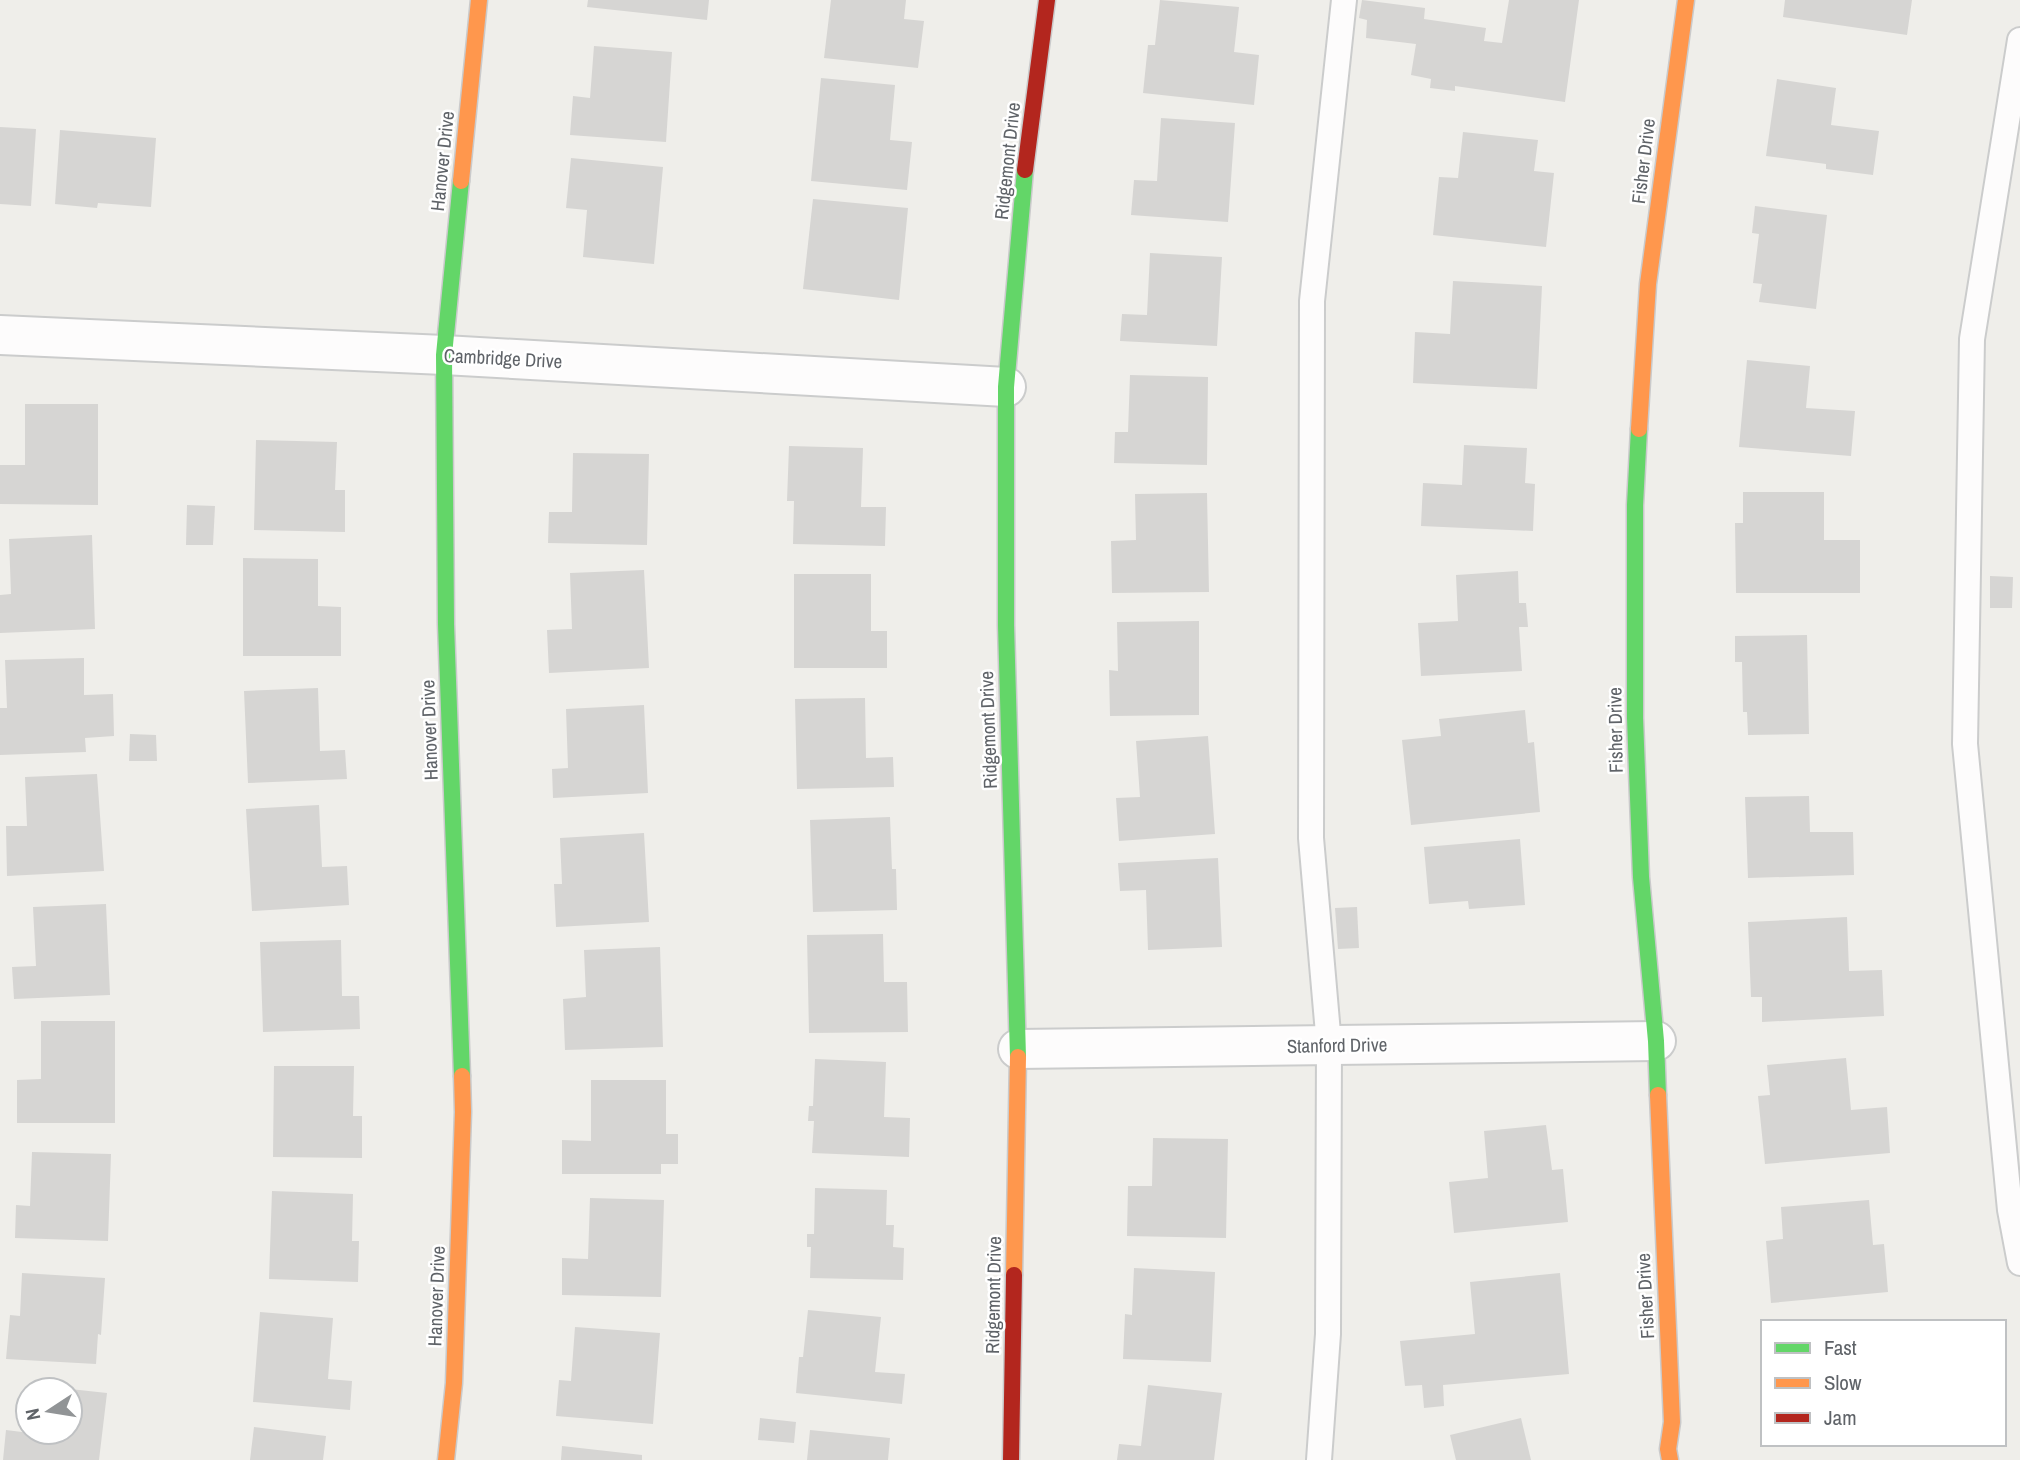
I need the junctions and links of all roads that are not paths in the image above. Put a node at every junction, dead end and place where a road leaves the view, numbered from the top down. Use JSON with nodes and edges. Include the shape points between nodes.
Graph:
{"nodes":[{"id":1,"x":478,"y":0,"type":"edge"},
{"id":2,"x":1047,"y":0,"type":"edge"},
{"id":3,"x":1344,"y":0,"type":"edge"},
{"id":4,"x":1686,"y":0,"type":"edge"},
{"id":5,"x":2020,"y":40,"type":"edge"},
{"id":6,"x":0,"y":335,"type":"edge"},
{"id":7,"x":444,"y":355,"type":"junction"},
{"id":8,"x":1006,"y":387,"type":"junction"},
{"id":9,"x":1657,"y":1041,"type":"junction"},
{"id":10,"x":1329,"y":1045,"type":"junction"},
{"id":11,"x":1018,"y":1049,"type":"junction"},
{"id":12,"x":2020,"y":1263,"type":"edge"},
{"id":13,"x":446,"y":1460,"type":"edge"},
{"id":14,"x":1011,"y":1460,"type":"edge"},
{"id":15,"x":1319,"y":1460,"type":"edge"},
{"id":16,"x":1670,"y":1460,"type":"edge"}],
"edges":[{"from":1,"to":7,"type":"street","name":"Hanover Drive"},
{"from":2,"to":8,"type":"street","name":"Ridgemont Drive","via":[[1027,146]]},
{"from":3,"to":10,"type":"lane","via":[[1312,301],[1311,838]]},
{"from":4,"to":9,"type":"street","name":"Fisher Drive","via":[[1648,284],[1635,505],[1641,877]]},
{"from":5,"to":12,"type":"lane","via":[[1972,339],[1965,744],[2010,1210]]},
{"from":6,"to":7,"type":"street","name":"Cambridge Drive"},
{"from":7,"to":8,"type":"street","name":"Cambridge Drive"},
{"from":7,"to":13,"type":"street","name":"Hanover Drive","via":[[446,638],[463,1112],[454,1384]]},
{"from":8,"to":11,"type":"street","name":"Ridgemont Drive","via":[[1006,625]]},
{"from":9,"to":10,"type":"street","name":"Stanford Drive"},
{"from":9,"to":16,"type":"street","name":"Fisher Drive"},
{"from":10,"to":11,"type":"street","name":"Stanford Drive"},
{"from":10,"to":15,"type":"lane","via":[[1328,1334]]},
{"from":11,"to":14,"type":"street","name":"Ridgemont Drive"}]}
